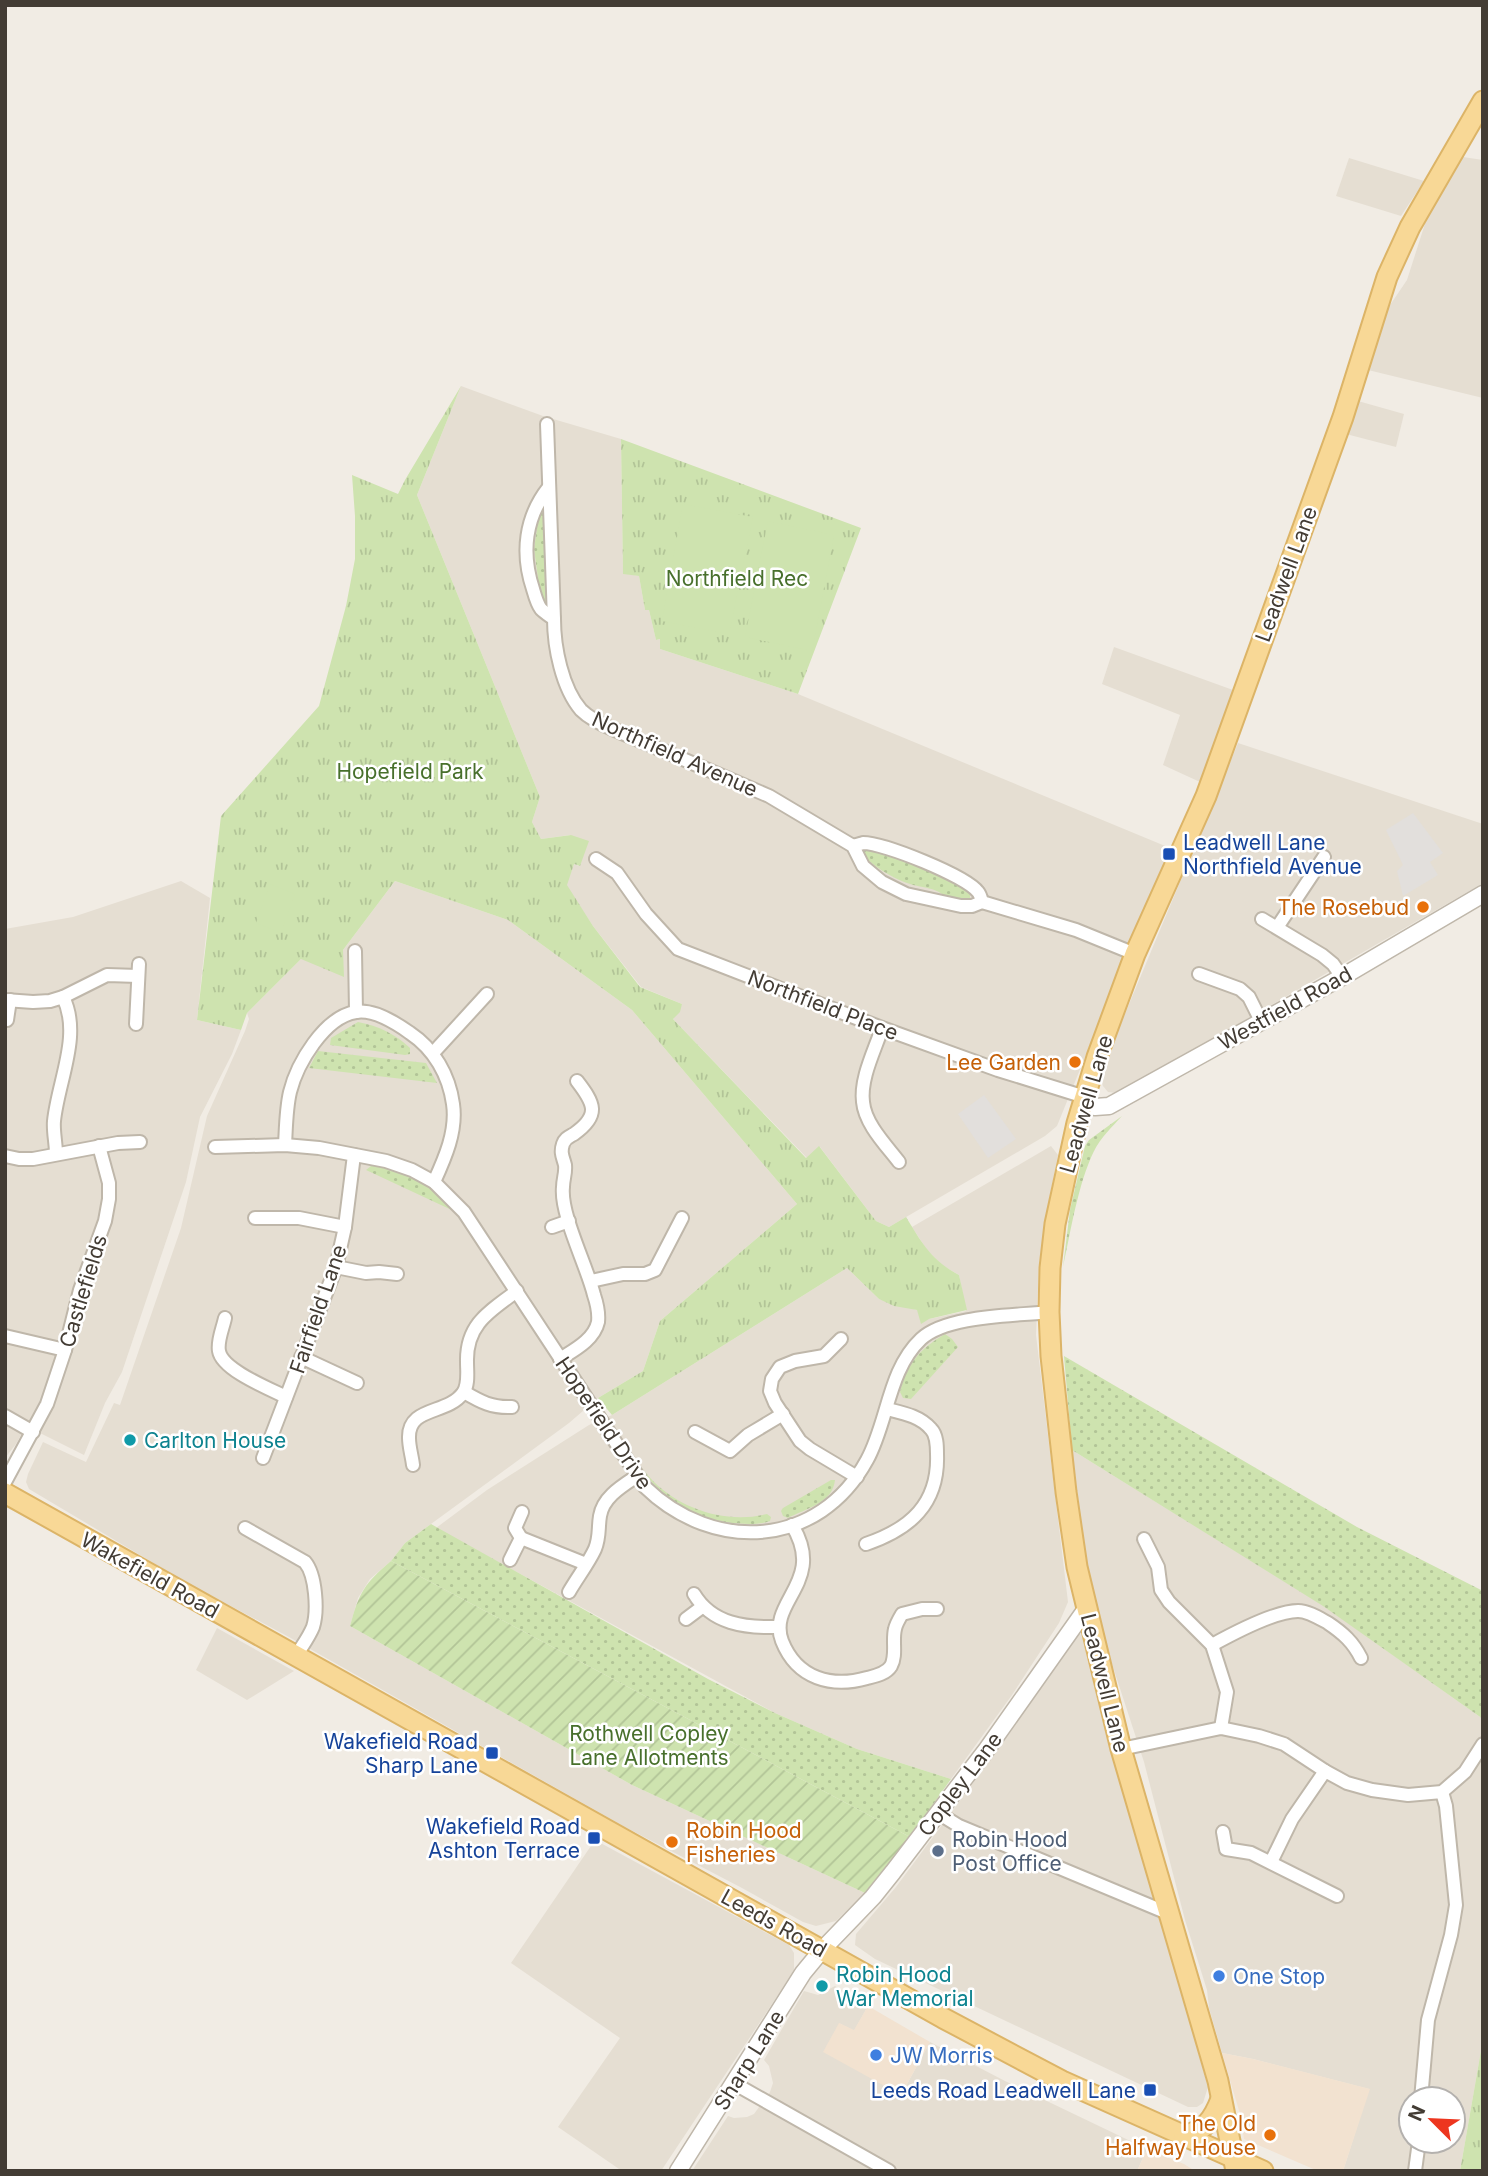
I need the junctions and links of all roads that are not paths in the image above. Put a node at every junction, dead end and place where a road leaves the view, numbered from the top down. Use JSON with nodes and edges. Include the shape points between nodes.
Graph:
{"nodes":[{"id":1,"x":1483,"y":101,"type":"edge"},
{"id":2,"x":547,"y":424,"type":"dead end"},
{"id":3,"x":549,"y":487,"type":"junction"},
{"id":4,"x":554,"y":619,"type":"junction"},
{"id":5,"x":853,"y":846,"type":"junction"},
{"id":6,"x":1324,"y":856,"type":"dead end"},
{"id":7,"x":596,"y":859,"type":"dead end"},
{"id":8,"x":1483,"y":894,"type":"edge"},
{"id":9,"x":982,"y":901,"type":"junction"},
{"id":10,"x":1262,"y":919,"type":"dead end"},
{"id":11,"x":1278,"y":926,"type":"junction"},
{"id":12,"x":355,"y":951,"type":"dead end"},
{"id":13,"x":1135,"y":954,"type":"junction"},
{"id":14,"x":1199,"y":974,"type":"dead end"},
{"id":15,"x":1342,"y":977,"type":"junction"},
{"id":16,"x":487,"y":994,"type":"dead end"},
{"id":17,"x":63,"y":997,"type":"junction"},
{"id":18,"x":8,"y":1000,"type":"edge"},
{"id":19,"x":356,"y":1012,"type":"junction"},
{"id":20,"x":7,"y":1020,"type":"dead end"},
{"id":21,"x":1261,"y":1021,"type":"junction"},
{"id":22,"x":136,"y":1024,"type":"dead end"},
{"id":23,"x":882,"y":1028,"type":"junction"},
{"id":24,"x":433,"y":1053,"type":"junction"},
{"id":25,"x":577,"y":1081,"type":"dead end"},
{"id":26,"x":1084,"y":1100,"type":"junction"},
{"id":27,"x":140,"y":1142,"type":"dead end"},
{"id":28,"x":285,"y":1145,"type":"junction"},
{"id":29,"x":99,"y":1146,"type":"junction"},
{"id":30,"x":215,"y":1147,"type":"dead end"},
{"id":31,"x":57,"y":1154,"type":"junction"},
{"id":32,"x":354,"y":1154,"type":"junction"},
{"id":33,"x":5,"y":1156,"type":"edge"},
{"id":34,"x":899,"y":1162,"type":"dead end"},
{"id":35,"x":434,"y":1182,"type":"junction"},
{"id":36,"x":256,"y":1218,"type":"dead end"},
{"id":37,"x":682,"y":1218,"type":"dead end"},
{"id":38,"x":569,"y":1221,"type":"junction"},
{"id":39,"x":345,"y":1227,"type":"junction"},
{"id":40,"x":552,"y":1227,"type":"dead end"},
{"id":41,"x":336,"y":1267,"type":"junction"},
{"id":42,"x":397,"y":1274,"type":"dead end"},
{"id":43,"x":591,"y":1281,"type":"junction"},
{"id":44,"x":517,"y":1291,"type":"junction"},
{"id":45,"x":1049,"y":1312,"type":"junction"},
{"id":46,"x":225,"y":1318,"type":"dead end"},
{"id":47,"x":5,"y":1336,"type":"edge"},
{"id":48,"x":841,"y":1339,"type":"dead end"},
{"id":49,"x":65,"y":1350,"type":"junction"},
{"id":50,"x":301,"y":1357,"type":"junction"},
{"id":51,"x":560,"y":1359,"type":"junction"},
{"id":52,"x":356,"y":1383,"type":"dead end"},
{"id":53,"x":464,"y":1392,"type":"junction"},
{"id":54,"x":286,"y":1397,"type":"junction"},
{"id":55,"x":512,"y":1407,"type":"dead end"},
{"id":56,"x":887,"y":1409,"type":"junction"},
{"id":57,"x":783,"y":1415,"type":"junction"},
{"id":58,"x":5,"y":1416,"type":"edge"},
{"id":59,"x":33,"y":1432,"type":"junction"},
{"id":60,"x":695,"y":1432,"type":"dead end"},
{"id":61,"x":263,"y":1458,"type":"dead end"},
{"id":62,"x":413,"y":1465,"type":"dead end"},
{"id":63,"x":637,"y":1476,"type":"junction"},
{"id":64,"x":857,"y":1477,"type":"junction"},
{"id":65,"x":5,"y":1482,"type":"edge"},
{"id":66,"x":5,"y":1493,"type":"edge"},
{"id":67,"x":514,"y":1516,"type":"dead end"},
{"id":68,"x":792,"y":1525,"type":"junction"},
{"id":69,"x":245,"y":1528,"type":"dead end"},
{"id":70,"x":887,"y":1536,"type":"junction"},
{"id":71,"x":521,"y":1538,"type":"junction"},
{"id":72,"x":1144,"y":1539,"type":"dead end"},
{"id":73,"x":866,"y":1544,"type":"dead end"},
{"id":74,"x":895,"y":1549,"type":"dead end"},
{"id":75,"x":510,"y":1560,"type":"dead end"},
{"id":76,"x":586,"y":1564,"type":"junction"},
{"id":77,"x":569,"y":1592,"type":"dead end"},
{"id":78,"x":694,"y":1594,"type":"dead end"},
{"id":79,"x":702,"y":1607,"type":"junction"},
{"id":80,"x":937,"y":1609,"type":"dead end"},
{"id":81,"x":1086,"y":1609,"type":"junction"},
{"id":82,"x":686,"y":1619,"type":"dead end"},
{"id":83,"x":778,"y":1627,"type":"junction"},
{"id":84,"x":1212,"y":1645,"type":"junction"},
{"id":85,"x":296,"y":1656,"type":"junction"},
{"id":86,"x":1361,"y":1658,"type":"dead end"},
{"id":87,"x":1221,"y":1728,"type":"junction"},
{"id":88,"x":1483,"y":1744,"type":"edge"},
{"id":89,"x":1121,"y":1749,"type":"junction"},
{"id":90,"x":1325,"y":1771,"type":"junction"},
{"id":91,"x":1442,"y":1792,"type":"junction"},
{"id":92,"x":938,"y":1813,"type":"junction"},
{"id":93,"x":1223,"y":1832,"type":"dead end"},
{"id":94,"x":1271,"y":1862,"type":"junction"},
{"id":95,"x":1337,"y":1896,"type":"dead end"},
{"id":96,"x":1170,"y":1914,"type":"junction"},
{"id":97,"x":822,"y":1950,"type":"junction"},
{"id":98,"x":735,"y":2084,"type":"junction"},
{"id":99,"x":1422,"y":2085,"type":"edge"},
{"id":100,"x":1221,"y":2099,"type":"junction"},
{"id":101,"x":1184,"y":2136,"type":"junction"},
{"id":102,"x":1235,"y":2164,"type":"edge"},
{"id":103,"x":880,"y":2169,"type":"edge"},
{"id":104,"x":678,"y":2171,"type":"edge"},
{"id":105,"x":1263,"y":2171,"type":"edge"}],
"edges":[{"from":1,"to":13,"type":"main road","name":"Leadwell Lane","via":[[1397,251],[1343,417],[1206,796]]},
{"from":2,"to":3,"type":"street","name":"Northfield Avenue"},
{"from":3,"to":4,"type":"street","name":"Northfield Avenue"},
{"from":3,"to":4,"type":"street","via":[[534,510],[525,555],[540,608]]},
{"from":4,"to":5,"type":"street","name":"Northfield Avenue","via":[[557,653],[571,694],[595,721],[769,796]]},
{"from":5,"to":9,"type":"street","name":"Northfield Avenue","via":[[876,845],[924,862],[965,881]]},
{"from":5,"to":9,"type":"street","name":"Northfield Avenue","via":[[863,866],[906,894],[961,906]]},
{"from":6,"to":11,"type":"street"},
{"from":7,"to":23,"type":"street","name":"Northfield Place","via":[[617,873],[678,949]]},
{"from":8,"to":15,"type":"street","name":"Westfield Road"},
{"from":9,"to":13,"type":"street","name":"Northfield Avenue"},
{"from":10,"to":11,"type":"street"},
{"from":11,"to":15,"type":"street","via":[[1322,955]]},
{"from":12,"to":19,"type":"street"},
{"from":13,"to":26,"type":"main road","name":"Leadwell Lane"},
{"from":14,"to":21,"type":"street","via":[[1240,989]]},
{"from":15,"to":21,"type":"street","name":"Westfield Road"},
{"from":16,"to":24,"type":"street"},
{"from":17,"to":18,"type":"street"},
{"from":17,"to":22,"type":"street","via":[[107,975],[139,970]]},
{"from":17,"to":31,"type":"street","via":[[70,1025],[54,1122]]},
{"from":18,"to":20,"type":"street"},
{"from":19,"to":24,"type":"street","via":[[396,1023]]},
{"from":19,"to":28,"type":"street","via":[[327,1028],[298,1068],[290,1093]]},
{"from":21,"to":26,"type":"street","name":"Westfield Road","via":[[1109,1106],[1095,1107]]},
{"from":23,"to":26,"type":"street","name":"Northfield Place"},
{"from":23,"to":34,"type":"street","via":[[862,1101],[869,1120]]},
{"from":24,"to":35,"type":"street","via":[[453,1105],[452,1131]]},
{"from":25,"to":38,"type":"street","via":[[593,1103],[584,1126],[562,1146],[562,1188]]},
{"from":26,"to":45,"type":"main road","name":"Leadwell Lane","via":[[1055,1224]]},
{"from":27,"to":29,"type":"street"},
{"from":28,"to":30,"type":"street","name":"Hopefield Drive"},
{"from":28,"to":32,"type":"street","name":"Hopefield Drive"},
{"from":29,"to":31,"type":"street"},
{"from":29,"to":49,"type":"street","name":"Castlefields","via":[[109,1199]]},
{"from":31,"to":33,"type":"street","via":[[19,1159]]},
{"from":32,"to":35,"type":"street","name":"Hopefield Drive","via":[[386,1160]]},
{"from":32,"to":39,"type":"street","name":"Fairfield Lane"},
{"from":35,"to":44,"type":"street","name":"Hopefield Drive","via":[[464,1212]]},
{"from":36,"to":39,"type":"street","via":[[299,1218]]},
{"from":37,"to":43,"type":"street","via":[[655,1270]]},
{"from":38,"to":40,"type":"street"},
{"from":38,"to":43,"type":"street"},
{"from":39,"to":41,"type":"street","name":"Fairfield Lane"},
{"from":41,"to":42,"type":"street"},
{"from":41,"to":50,"type":"street","name":"Fairfield Lane"},
{"from":43,"to":51,"type":"street","via":[[597,1324],[585,1342]]},
{"from":44,"to":51,"type":"street","name":"Hopefield Drive"},
{"from":44,"to":53,"type":"street","via":[[489,1311],[470,1335]]},
{"from":45,"to":56,"type":"street","name":"Hopefield Drive","via":[[950,1322],[934,1329],[908,1354]]},
{"from":45,"to":81,"type":"main road","name":"Leadwell Lane","via":[[1066,1492]]},
{"from":46,"to":54,"type":"street","via":[[218,1350],[221,1357],[236,1371]]},
{"from":47,"to":49,"type":"street"},
{"from":48,"to":57,"type":"street","via":[[824,1356],[780,1367],[771,1391]]},
{"from":49,"to":59,"type":"street","name":"Castlefields"},
{"from":50,"to":52,"type":"street"},
{"from":50,"to":54,"type":"street","name":"Fairfield Lane"},
{"from":51,"to":63,"type":"street","name":"Hopefield Drive"},
{"from":53,"to":55,"type":"street","via":[[485,1405]]},
{"from":53,"to":62,"type":"street","via":[[450,1405],[417,1417],[409,1437]]},
{"from":54,"to":61,"type":"street","name":"Fairfield Lane"},
{"from":56,"to":64,"type":"street","name":"Hopefield Drive"},
{"from":56,"to":70,"type":"street","via":[[923,1421],[934,1431],[938,1461],[932,1494],[919,1512]]},
{"from":57,"to":60,"type":"street","via":[[730,1451]]},
{"from":57,"to":64,"type":"street","via":[[800,1441]]},
{"from":58,"to":59,"type":"street"},
{"from":59,"to":65,"type":"street","name":"Castlefields"},
{"from":63,"to":68,"type":"street","name":"Hopefield Drive","via":[[667,1506],[709,1527],[740,1533]]},
{"from":63,"to":76,"type":"street","via":[[604,1504],[595,1549]]},
{"from":64,"to":68,"type":"street","name":"Hopefield Drive","via":[[822,1510]]},
{"from":66,"to":85,"type":"main road","name":"Wakefield Road"},
{"from":67,"to":71,"type":"street"},
{"from":68,"to":83,"type":"street","via":[[804,1554],[802,1572]]},
{"from":69,"to":85,"type":"street","via":[[306,1562],[313,1575],[315,1618]]},
{"from":70,"to":73,"type":"street"},
{"from":70,"to":74,"type":"street"},
{"from":71,"to":75,"type":"street"},
{"from":71,"to":76,"type":"street"},
{"from":72,"to":84,"type":"street","via":[[1158,1567],[1161,1590]]},
{"from":76,"to":77,"type":"street"},
{"from":78,"to":79,"type":"street"},
{"from":79,"to":82,"type":"street"},
{"from":79,"to":83,"type":"street","via":[[740,1624]]},
{"from":80,"to":83,"type":"street","via":[[902,1614],[895,1627],[894,1658],[886,1672],[853,1682],[835,1683],[805,1671],[793,1660]]},
{"from":81,"to":89,"type":"main road","name":"Leadwell Lane"},
{"from":81,"to":92,"type":"street","name":"Copley Lane"},
{"from":84,"to":86,"type":"street","via":[[1285,1612],[1301,1611],[1339,1630]]},
{"from":84,"to":87,"type":"street","via":[[1227,1692]]},
{"from":85,"to":97,"type":"main road","name":"Leeds Road"},
{"from":87,"to":89,"type":"street"},
{"from":87,"to":90,"type":"street","via":[[1284,1744]]},
{"from":88,"to":91,"type":"street","via":[[1465,1772]]},
{"from":89,"to":96,"type":"main road","name":"Leadwell Lane"},
{"from":90,"to":91,"type":"street","via":[[1372,1790],[1408,1795]]},
{"from":90,"to":94,"type":"street","via":[[1292,1819]]},
{"from":91,"to":99,"type":"street","via":[[1456,1905],[1428,2020]]},
{"from":92,"to":96,"type":"street","via":[[959,1826]]},
{"from":92,"to":97,"type":"street","name":"Copley Lane","via":[[873,1897]]},
{"from":93,"to":94,"type":"street","via":[[1226,1849]]},
{"from":94,"to":95,"type":"street"},
{"from":96,"to":100,"type":"main road","name":"Leadwell Lane"},
{"from":97,"to":98,"type":"street","name":"Sharp Lane"},
{"from":97,"to":101,"type":"main road","name":"Leeds Road","via":[[1062,2081]]},
{"from":98,"to":103,"type":"street"},
{"from":98,"to":104,"type":"street","name":"Sharp Lane"},
{"from":100,"to":101,"type":"main road","via":[[1208,2124]]},
{"from":100,"to":102,"type":"main road","name":"Leadwell Lane"},
{"from":101,"to":102,"type":"main road","name":"Leeds Road"},
{"from":102,"to":105,"type":"main road","name":"Leeds Road"}]}
